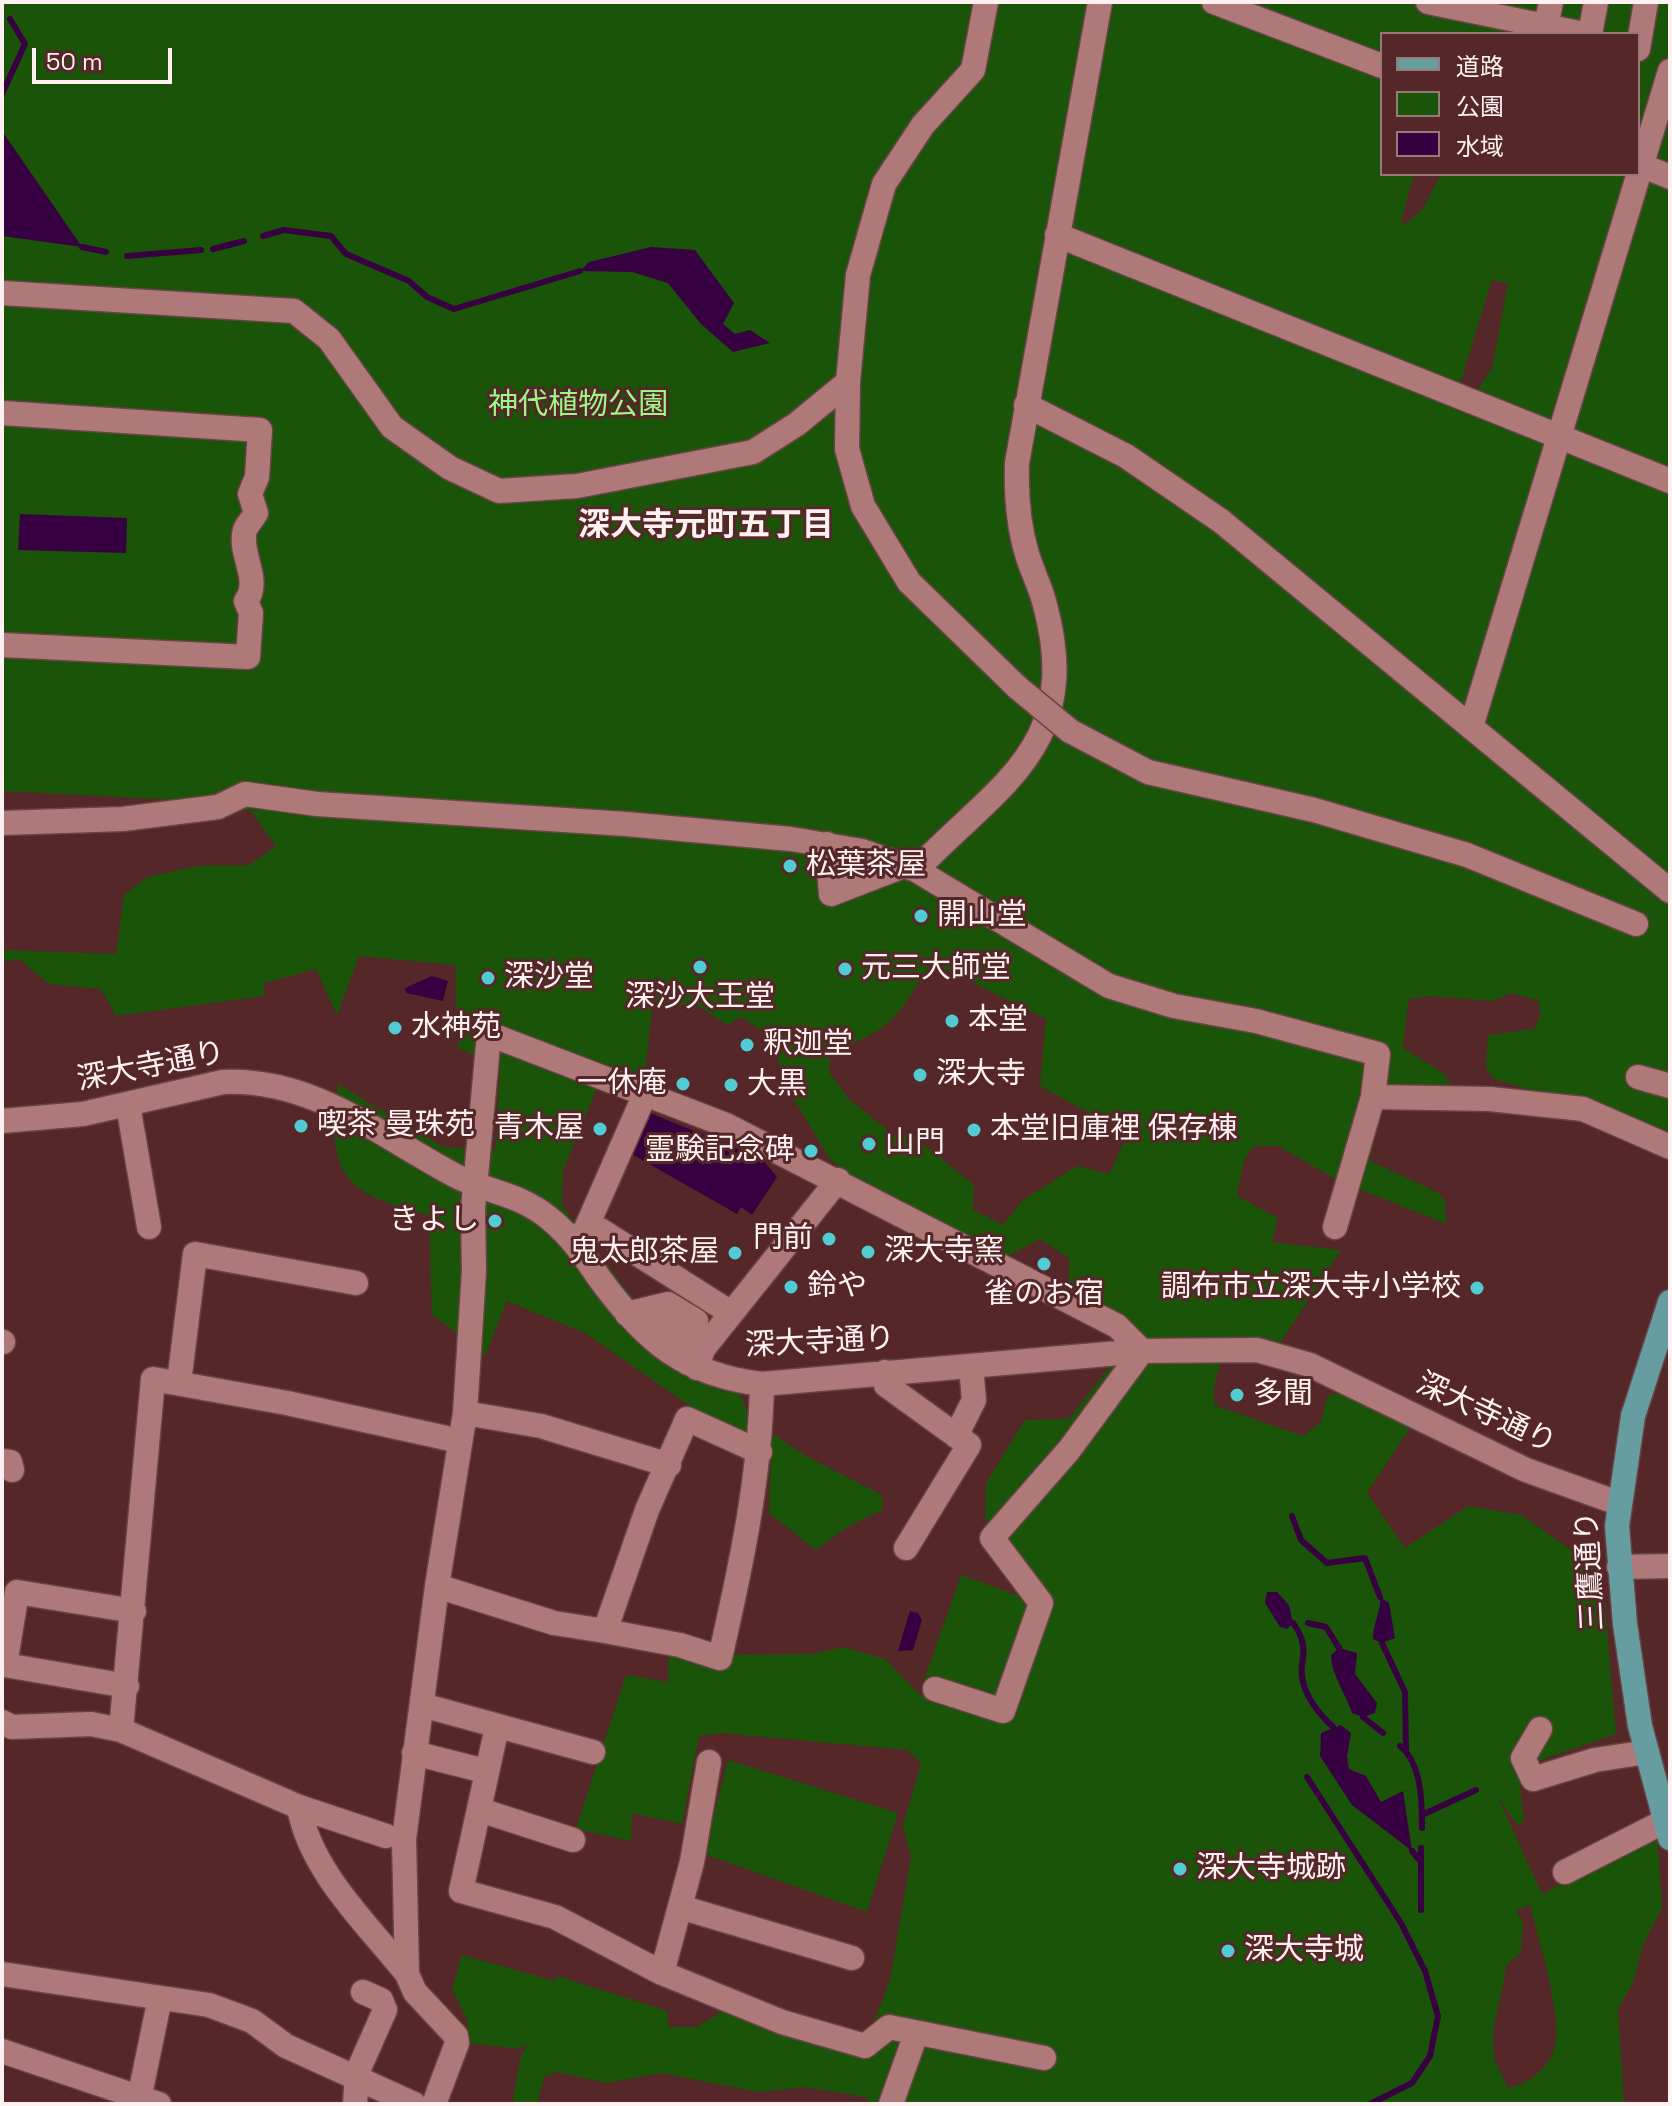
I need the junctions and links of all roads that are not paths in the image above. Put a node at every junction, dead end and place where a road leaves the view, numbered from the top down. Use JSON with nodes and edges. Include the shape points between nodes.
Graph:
{"nodes":[{"id":1,"x":986,"y":2,"type":"edge"},
{"id":2,"x":1100,"y":2,"type":"edge"},
{"id":3,"x":1214,"y":2,"type":"edge"},
{"id":4,"x":1428,"y":2,"type":"edge"},
{"id":5,"x":1551,"y":2,"type":"edge"},
{"id":6,"x":1596,"y":2,"type":"edge"},
{"id":7,"x":1646,"y":2,"type":"edge"},
{"id":8,"x":1546,"y":26,"type":"junction"},
{"id":9,"x":1577,"y":32,"type":"edge"},
{"id":10,"x":1588,"y":32,"type":"edge"},
{"id":11,"x":1640,"y":37,"type":"edge"},
{"id":12,"x":1380,"y":65,"type":"edge"},
{"id":13,"x":1670,"y":71,"type":"edge"},
{"id":14,"x":1640,"y":164,"type":"edge"},
{"id":15,"x":1637,"y":176,"type":"edge"},
{"id":16,"x":1670,"y":177,"type":"edge"},
{"id":17,"x":1057,"y":235,"type":"junction"},
{"id":18,"x":2,"y":293,"type":"edge"},
{"id":19,"x":848,"y":382,"type":"junction"},
{"id":20,"x":1026,"y":405,"type":"junction"},
{"id":21,"x":2,"y":413,"type":"edge"},
{"id":22,"x":1559,"y":437,"type":"junction"},
{"id":23,"x":1670,"y":481,"type":"edge"},
{"id":24,"x":2,"y":645,"type":"edge"},
{"id":25,"x":1471,"y":727,"type":"junction"},
{"id":26,"x":2,"y":823,"type":"edge"},
{"id":27,"x":827,"y":844,"type":"junction"},
{"id":28,"x":911,"y":867,"type":"junction"},
{"id":29,"x":1670,"y":891,"type":"edge"},
{"id":30,"x":1636,"y":924,"type":"dead end"},
{"id":31,"x":1638,"y":1077,"type":"dead end"},
{"id":32,"x":1670,"y":1086,"type":"edge"},
{"id":33,"x":645,"y":1094,"type":"junction"},
{"id":34,"x":1373,"y":1097,"type":"junction"},
{"id":35,"x":128,"y":1105,"type":"junction"},
{"id":36,"x":2,"y":1121,"type":"edge"},
{"id":37,"x":1670,"y":1147,"type":"edge"},
{"id":38,"x":838,"y":1180,"type":"junction"},
{"id":39,"x":476,"y":1183,"type":"junction"},
{"id":40,"x":149,"y":1227,"type":"dead end"},
{"id":41,"x":1335,"y":1227,"type":"dead end"},
{"id":42,"x":577,"y":1235,"type":"junction"},
{"id":43,"x":356,"y":1283,"type":"dead end"},
{"id":44,"x":1670,"y":1302,"type":"edge"},
{"id":45,"x":637,"y":1311,"type":"junction"},
{"id":46,"x":731,"y":1313,"type":"junction"},
{"id":47,"x":1142,"y":1351,"type":"junction"},
{"id":48,"x":692,"y":1357,"type":"junction"},
{"id":49,"x":885,"y":1372,"type":"junction"},
{"id":50,"x":972,"y":1378,"type":"dead end"},
{"id":51,"x":179,"y":1382,"type":"junction"},
{"id":52,"x":762,"y":1384,"type":"junction"},
{"id":53,"x":465,"y":1413,"type":"junction"},
{"id":54,"x":956,"y":1436,"type":"junction"},
{"id":55,"x":460,"y":1441,"type":"junction"},
{"id":56,"x":760,"y":1452,"type":"junction"},
{"id":57,"x":669,"y":1465,"type":"junction"},
{"id":58,"x":1618,"y":1503,"type":"junction"},
{"id":59,"x":906,"y":1548,"type":"dead end"},
{"id":60,"x":1670,"y":1566,"type":"edge"},
{"id":61,"x":1619,"y":1567,"type":"junction"},
{"id":62,"x":437,"y":1586,"type":"junction"},
{"id":63,"x":134,"y":1611,"type":"junction"},
{"id":64,"x":605,"y":1631,"type":"junction"},
{"id":65,"x":127,"y":1686,"type":"junction"},
{"id":66,"x":935,"y":1689,"type":"dead end"},
{"id":67,"x":422,"y":1705,"type":"junction"},
{"id":68,"x":2,"y":1722,"type":"edge"},
{"id":69,"x":497,"y":1727,"type":"junction"},
{"id":70,"x":1540,"y":1729,"type":"dead end"},
{"id":71,"x":121,"y":1730,"type":"junction"},
{"id":72,"x":593,"y":1752,"type":"dead end"},
{"id":73,"x":1647,"y":1752,"type":"junction"},
{"id":74,"x":414,"y":1753,"type":"junction"},
{"id":75,"x":709,"y":1762,"type":"dead end"},
{"id":76,"x":485,"y":1771,"type":"junction"},
{"id":77,"x":299,"y":1807,"type":"junction"},
{"id":78,"x":480,"y":1810,"type":"junction"},
{"id":79,"x":1668,"y":1829,"type":"edge"},
{"id":80,"x":386,"y":1836,"type":"dead end"},
{"id":81,"x":573,"y":1840,"type":"dead end"},
{"id":82,"x":1565,"y":1872,"type":"dead end"},
{"id":83,"x":680,"y":1907,"type":"junction"},
{"id":84,"x":853,"y":1959,"type":"dead end"},
{"id":85,"x":662,"y":1973,"type":"junction"},
{"id":86,"x":2,"y":1974,"type":"edge"},
{"id":87,"x":407,"y":1974,"type":"junction"},
{"id":88,"x":363,"y":1992,"type":"dead end"},
{"id":89,"x":160,"y":1998,"type":"junction"},
{"id":90,"x":916,"y":2034,"type":"junction"},
{"id":91,"x":2,"y":2051,"type":"edge"},
{"id":92,"x":1044,"y":2058,"type":"dead end"},
{"id":93,"x":356,"y":2092,"type":"edge"},
{"id":94,"x":145,"y":2102,"type":"edge"},
{"id":95,"x":414,"y":2104,"type":"edge"},
{"id":96,"x":434,"y":2104,"type":"edge"},
{"id":97,"x":891,"y":2104,"type":"edge"}],
"edges":[{"from":1,"to":19,"type":"street","via":[[973,70],[923,125],[884,184],[858,275]]},
{"from":2,"to":17,"type":"street"},
{"from":3,"to":12,"type":"street"},
{"from":4,"to":8,"type":"street"},
{"from":5,"to":8,"type":"street"},
{"from":6,"to":10,"type":"street"},
{"from":7,"to":11,"type":"street"},
{"from":8,"to":9,"type":"street"},
{"from":13,"to":14,"type":"street"},
{"from":14,"to":16,"type":"street"},
{"from":15,"to":22,"type":"street"},
{"from":17,"to":20,"type":"street"},
{"from":17,"to":22,"type":"street"},
{"from":18,"to":19,"type":"street","via":[[294,311],[329,339],[392,427],[450,468],[499,491],[577,486],[753,452]]},
{"from":19,"to":30,"type":"street","bridge":true,"via":[[847,449],[863,506],[909,582],[1070,731],[1148,772],[1314,810],[1467,855]]},
{"from":20,"to":25,"type":"street","via":[[1126,456],[1221,521]]},
{"from":20,"to":28,"type":"street","via":[[1017,507],[1053,639],[1053,696],[1032,751],[1018,770],[979,813]]},
{"from":21,"to":24,"type":"street","via":[[260,430],[257,477],[250,494],[256,513],[245,528],[245,559],[251,568],[248,657]]},
{"from":22,"to":23,"type":"street"},
{"from":22,"to":25,"type":"street"},
{"from":25,"to":29,"type":"street"},
{"from":26,"to":27,"type":"street","via":[[123,819],[218,807],[245,794]]},
{"from":27,"to":28,"type":"street"},
{"from":27,"to":28,"type":"street","via":[[831,894]]},
{"from":28,"to":34,"type":"street","via":[[1109,986],[1378,1054]]},
{"from":31,"to":32,"type":"street"},
{"from":33,"to":38,"type":"street","via":[[726,1125]]},
{"from":33,"to":39,"type":"street","via":[[489,1034]]},
{"from":33,"to":42,"type":"street"},
{"from":34,"to":37,"type":"street","via":[[1490,1099],[1583,1109]]},
{"from":34,"to":41,"type":"street"},
{"from":35,"to":36,"type":"street","name":"深大寺通り"},
{"from":35,"to":39,"type":"street","name":"深大寺通り","via":[[223,1082],[285,1087],[343,1110]]},
{"from":35,"to":40,"type":"street"},
{"from":38,"to":46,"type":"street"},
{"from":38,"to":47,"type":"street","via":[[1117,1326]]},
{"from":39,"to":42,"type":"street","name":"深大寺通り","via":[[522,1199]]},
{"from":39,"to":53,"type":"street"},
{"from":42,"to":45,"type":"street","name":"深大寺通り"},
{"from":42,"to":46,"type":"street","via":[[600,1230]]},
{"from":43,"to":51,"type":"street","via":[[195,1254]]},
{"from":44,"to":58,"type":"main road","name":"三鷹通り","via":[[1638,1395]]},
{"from":45,"to":48,"type":"street","name":"深大寺通り","via":[[657,1345]]},
{"from":45,"to":48,"type":"street","via":[[668,1304],[696,1321]]},
{"from":46,"to":48,"type":"street"},
{"from":47,"to":49,"type":"street","name":"深大寺通り"},
{"from":47,"to":58,"type":"street","name":"深大寺通り","via":[[1234,1348],[1286,1356],[1526,1470]]},
{"from":47,"to":66,"type":"street","via":[[1069,1450],[992,1538],[1041,1603],[1003,1711]]},
{"from":48,"to":52,"type":"street","name":"深大寺通り","via":[[729,1380]]},
{"from":49,"to":52,"type":"street","name":"深大寺通り"},
{"from":49,"to":54,"type":"street","via":[[886,1385]]},
{"from":50,"to":54,"type":"street","via":[[974,1400]]},
{"from":51,"to":55,"type":"street"},
{"from":51,"to":63,"type":"street","via":[[153,1379]]},
{"from":52,"to":56,"type":"street"},
{"from":53,"to":55,"type":"street"},
{"from":53,"to":57,"type":"street","via":[[541,1426]]},
{"from":54,"to":59,"type":"street","via":[[969,1445]]},
{"from":55,"to":62,"type":"street"},
{"from":56,"to":57,"type":"street","via":[[687,1419]]},
{"from":56,"to":64,"type":"street","via":[[720,1658]]},
{"from":57,"to":64,"type":"street","via":[[647,1510]]},
{"from":58,"to":61,"type":"main road","name":"三鷹通り"},
{"from":60,"to":61,"type":"street"},
{"from":61,"to":73,"type":"main road","name":"三鷹通り"},
{"from":62,"to":64,"type":"street","via":[[554,1623]]},
{"from":62,"to":67,"type":"street"},
{"from":63,"to":65,"type":"street"},
{"from":63,"to":65,"type":"street","via":[[17,1592],[5,1665]]},
{"from":65,"to":71,"type":"street"},
{"from":67,"to":69,"type":"street"},
{"from":67,"to":74,"type":"street"},
{"from":68,"to":71,"type":"street","via":[[12,1727],[91,1724]]},
{"from":69,"to":72,"type":"street"},
{"from":69,"to":76,"type":"street"},
{"from":70,"to":73,"type":"street","via":[[1523,1758],[1533,1779],[1595,1760]]},
{"from":71,"to":77,"type":"street"},
{"from":73,"to":79,"type":"main road","name":"三鷹通り"},
{"from":74,"to":76,"type":"street"},
{"from":74,"to":87,"type":"street","via":[[404,1839]]},
{"from":75,"to":83,"type":"street"},
{"from":76,"to":78,"type":"street"},
{"from":77,"to":80,"type":"street"},
{"from":77,"to":87,"type":"street","via":[[301,1822],[328,1873]]},
{"from":78,"to":81,"type":"street"},
{"from":78,"to":85,"type":"street","via":[[461,1891],[555,1917]]},
{"from":79,"to":82,"type":"street"},
{"from":83,"to":84,"type":"street"},
{"from":83,"to":85,"type":"street"},
{"from":85,"to":90,"type":"street","via":[[782,2022],[865,2046],[889,2027]]},
{"from":86,"to":89,"type":"street"},
{"from":87,"to":96,"type":"street","via":[[415,1992],[456,2036]]},
{"from":88,"to":93,"type":"street","via":[[381,2000],[385,2010],[357,2073]]},
{"from":89,"to":93,"type":"street","via":[[209,2005],[252,2021]]},
{"from":89,"to":94,"type":"street"},
{"from":90,"to":92,"type":"street"},
{"from":90,"to":97,"type":"street"},
{"from":91,"to":94,"type":"street"},
{"from":93,"to":95,"type":"street"}]}
